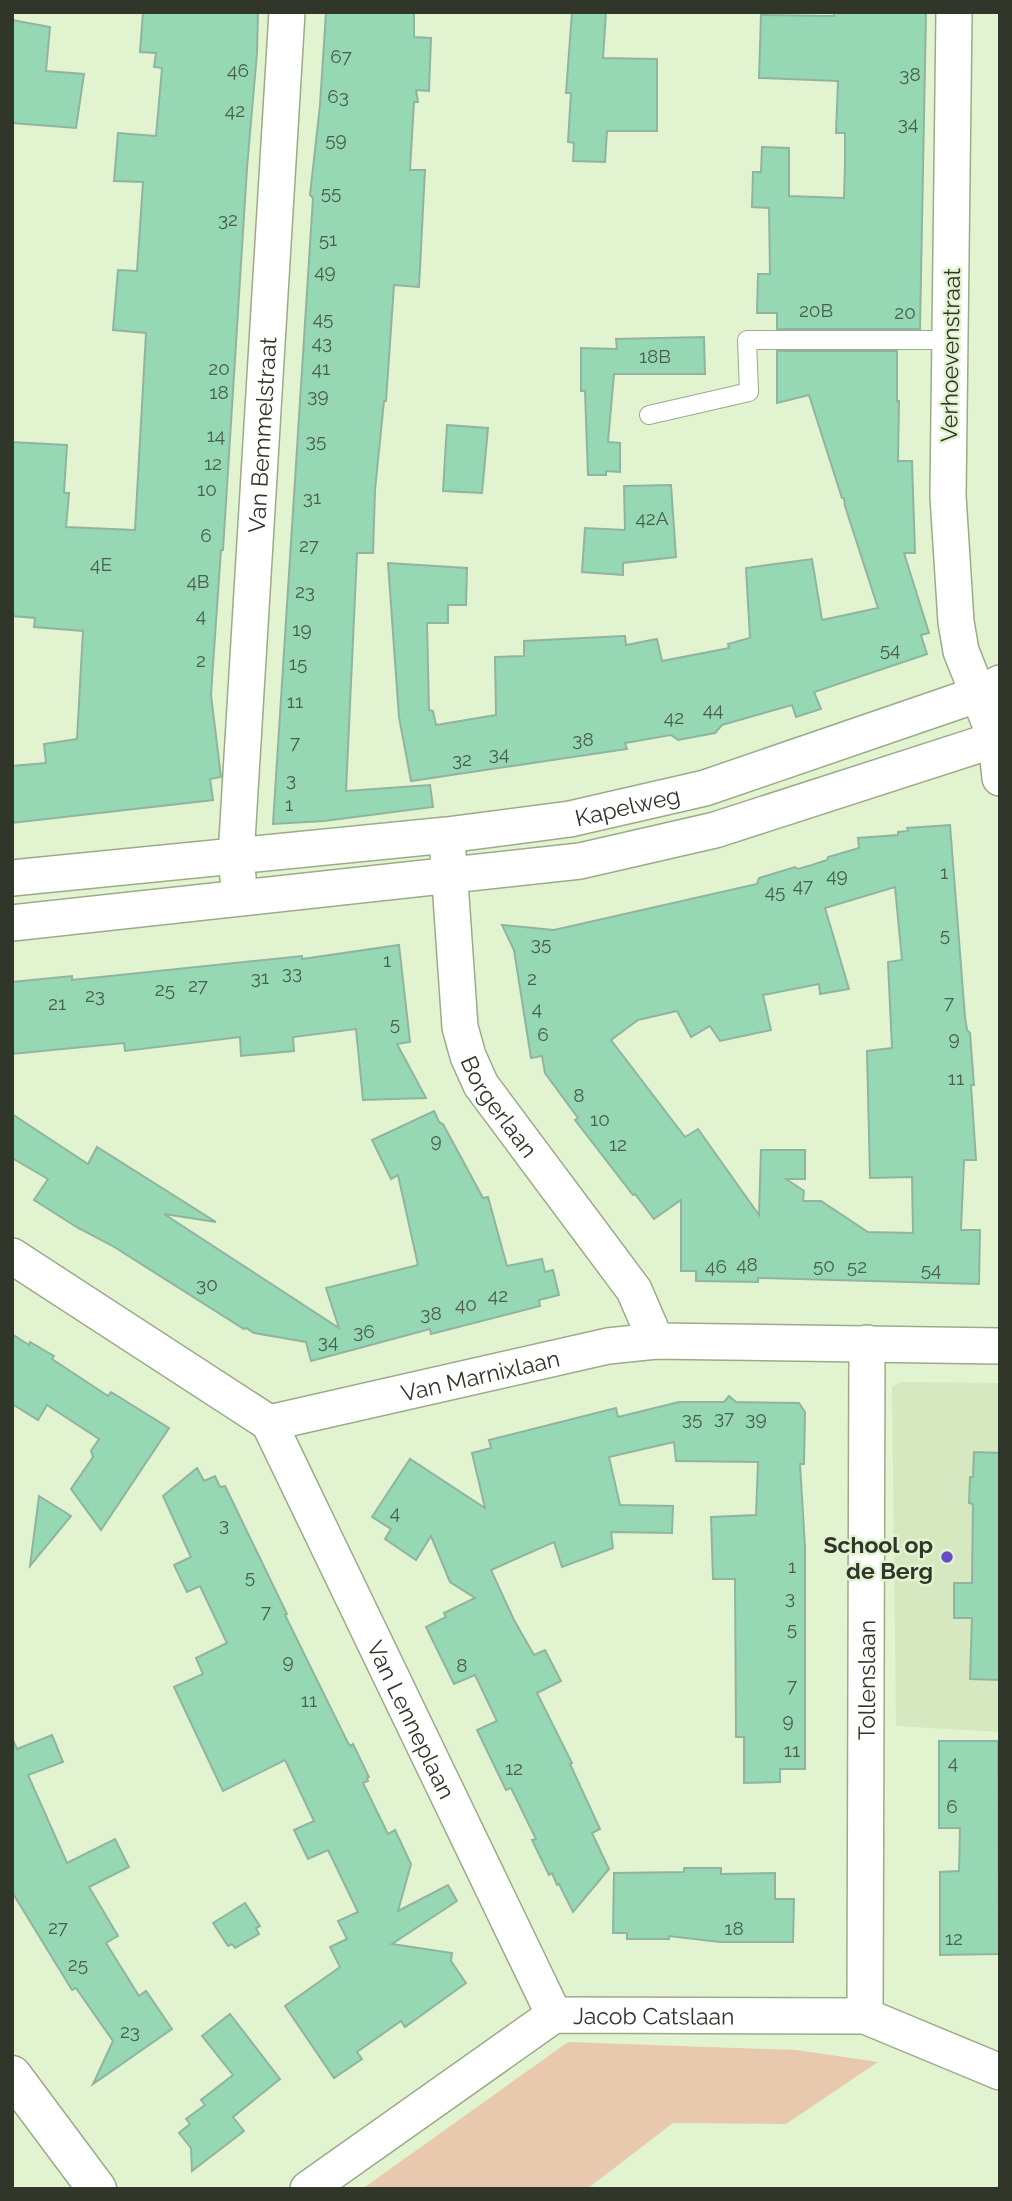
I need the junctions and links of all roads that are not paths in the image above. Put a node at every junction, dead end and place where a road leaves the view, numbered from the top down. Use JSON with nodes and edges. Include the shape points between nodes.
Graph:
{"nodes":[{"id":1,"x":287,"y":12,"type":"edge"},
{"id":2,"x":954,"y":12,"type":"edge"},
{"id":3,"x":950,"y":340,"type":"junction"},
{"id":4,"x":649,"y":415,"type":"dead end"},
{"id":5,"x":989,"y":688,"type":"edge"},
{"id":6,"x":998,"y":738,"type":"edge"},
{"id":7,"x":1000,"y":778,"type":"edge"},
{"id":8,"x":447,"y":835,"type":"junction"},
{"id":9,"x":236,"y":857,"type":"junction"},
{"id":10,"x":450,"y":874,"type":"junction"},
{"id":11,"x":12,"y":878,"type":"edge"},
{"id":12,"x":241,"y":899,"type":"junction"},
{"id":13,"x":12,"y":923,"type":"edge"},
{"id":14,"x":12,"y":1256,"type":"edge"},
{"id":15,"x":656,"y":1341,"type":"junction"},
{"id":16,"x":867,"y":1343,"type":"junction"},
{"id":17,"x":1000,"y":1346,"type":"edge"},
{"id":18,"x":269,"y":1423,"type":"junction"},
{"id":19,"x":554,"y":2015,"type":"junction"},
{"id":20,"x":865,"y":2016,"type":"junction"},
{"id":21,"x":1000,"y":2072,"type":"edge"},
{"id":22,"x":12,"y":2075,"type":"edge"},
{"id":23,"x":97,"y":2189,"type":"edge"},
{"id":24,"x":308,"y":2189,"type":"edge"}],
"edges":[{"from":1,"to":9,"type":"street","name":"Van Bemmelstraat"},
{"from":2,"to":3,"type":"street","name":"Verhoevenstraat"},
{"from":3,"to":4,"type":"lane","via":[[747,340],[749,392]]},
{"from":3,"to":5,"type":"street","name":"Verhoevenstraat","via":[[948,496],[956,622],[961,651]]},
{"from":5,"to":6,"type":"street","name":"Verhoevenstraat"},
{"from":5,"to":8,"type":"street","name":"Kapelweg","via":[[705,788],[570,818]]},
{"from":6,"to":7,"type":"street","name":"Verhoevenstraat"},
{"from":6,"to":10,"type":"street","name":"Kapelweg","via":[[715,830],[580,861]]},
{"from":8,"to":9,"type":"street","name":"Kapelweg"},
{"from":8,"to":10,"type":"street","name":"Borgerlaan"},
{"from":9,"to":11,"type":"street","name":"Kapelweg"},
{"from":9,"to":12,"type":"street"},
{"from":10,"to":12,"type":"street","name":"Kapelweg"},
{"from":10,"to":15,"type":"street","name":"Borgerlaan","via":[[460,1027],[481,1086],[634,1290]]},
{"from":12,"to":13,"type":"street","name":"Kapelweg"},
{"from":14,"to":18,"type":"street"},
{"from":15,"to":16,"type":"street","name":"Van Marnixlaan"},
{"from":15,"to":18,"type":"street","name":"Van Marnixlaan","via":[[608,1346]]},
{"from":16,"to":17,"type":"street","name":"Van Marnixlaan"},
{"from":16,"to":20,"type":"street","name":"Tollenslaan"},
{"from":18,"to":19,"type":"street","name":"Van Lenneplaan"},
{"from":19,"to":20,"type":"street","name":"Jacob Catslaan"},
{"from":19,"to":24,"type":"street","name":"Jacob Catslaan"},
{"from":20,"to":21,"type":"street","name":"Jacob Catslaan"},
{"from":22,"to":23,"type":"street"}]}
